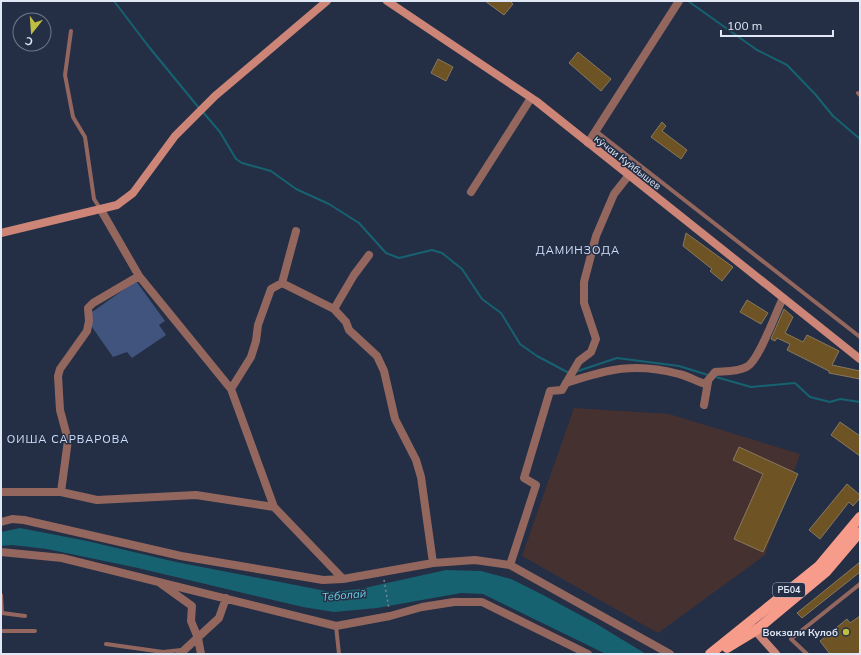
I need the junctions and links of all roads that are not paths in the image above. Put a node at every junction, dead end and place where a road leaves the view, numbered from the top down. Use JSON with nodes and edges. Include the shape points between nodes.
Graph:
{"nodes":[{"id":1,"x":327,"y":1,"type":"edge"},
{"id":2,"x":387,"y":1,"type":"edge"},
{"id":3,"x":679,"y":2,"type":"edge"},
{"id":4,"x":71,"y":31,"type":"dead end"},
{"id":5,"x":531,"y":98,"type":"junction"},
{"id":6,"x":596,"y":131,"type":"junction"},
{"id":7,"x":588,"y":143,"type":"junction"},
{"id":8,"x":629,"y":175,"type":"junction"},
{"id":9,"x":471,"y":192,"type":"dead end"},
{"id":10,"x":101,"y":210,"type":"junction"},
{"id":11,"x":296,"y":231,"type":"dead end"},
{"id":12,"x":1,"y":233,"type":"edge"},
{"id":13,"x":369,"y":255,"type":"dead end"},
{"id":14,"x":139,"y":276,"type":"junction"},
{"id":15,"x":282,"y":283,"type":"junction"},
{"id":16,"x":783,"y":298,"type":"junction"},
{"id":17,"x":334,"y":309,"type":"junction"},
{"id":18,"x":860,"y":336,"type":"edge"},
{"id":19,"x":848,"y":349,"type":"junction"},
{"id":20,"x":860,"y":351,"type":"edge"},
{"id":21,"x":860,"y":359,"type":"edge"},
{"id":22,"x":568,"y":380,"type":"junction"},
{"id":23,"x":708,"y":382,"type":"junction"},
{"id":24,"x":231,"y":389,"type":"junction"},
{"id":25,"x":704,"y":405,"type":"dead end"},
{"id":26,"x":1,"y":492,"type":"edge"},
{"id":27,"x":61,"y":492,"type":"junction"},
{"id":28,"x":274,"y":507,"type":"junction"},
{"id":29,"x":860,"y":517,"type":"edge"},
{"id":30,"x":1,"y":522,"type":"edge"},
{"id":31,"x":860,"y":532,"type":"edge"},
{"id":32,"x":1,"y":552,"type":"edge"},
{"id":33,"x":433,"y":563,"type":"junction"},
{"id":34,"x":510,"y":565,"type":"junction"},
{"id":35,"x":343,"y":579,"type":"junction"},
{"id":36,"x":155,"y":580,"type":"junction"},
{"id":37,"x":860,"y":584,"type":"edge"},
{"id":38,"x":1,"y":594,"type":"edge"},
{"id":39,"x":226,"y":598,"type":"junction"},
{"id":40,"x":25,"y":616,"type":"dead end"},
{"id":41,"x":336,"y":626,"type":"junction"},
{"id":42,"x":752,"y":627,"type":"junction"},
{"id":43,"x":1,"y":631,"type":"edge"},
{"id":44,"x":35,"y":631,"type":"dead end"},
{"id":45,"x":198,"y":638,"type":"junction"},
{"id":46,"x":106,"y":644,"type":"dead end"},
{"id":47,"x":182,"y":652,"type":"edge"},
{"id":48,"x":201,"y":654,"type":"edge"},
{"id":49,"x":339,"y":654,"type":"edge"},
{"id":50,"x":588,"y":654,"type":"edge"},
{"id":51,"x":670,"y":654,"type":"edge"},
{"id":52,"x":710,"y":654,"type":"edge"},
{"id":53,"x":716,"y":654,"type":"edge"},
{"id":54,"x":776,"y":654,"type":"edge"},
{"id":55,"x":806,"y":654,"type":"edge"}],
"edges":[{"from":1,"to":10,"type":"main road","via":[[204,107],[176,136],[133,193],[117,206]]},
{"from":2,"to":5,"type":"main road","name":"кӯчаи Куйбышев"},
{"from":3,"to":6,"type":"street"},
{"from":4,"to":10,"type":"lane","via":[[65,75],[73,117],[85,137],[94,199]]},
{"from":5,"to":7,"type":"main road","name":"кӯчаи Куйбышев"},
{"from":5,"to":9,"type":"street"},
{"from":6,"to":7,"type":"street"},
{"from":6,"to":18,"type":"lane"},
{"from":7,"to":8,"type":"main road","name":"кӯчаи Куйбышев"},
{"from":8,"to":16,"type":"main road","name":"кӯчаи Куйбышев"},
{"from":8,"to":22,"type":"street","via":[[614,194],[596,236],[584,282],[584,303],[596,339],[591,352],[579,361]]},
{"from":10,"to":12,"type":"main road"},
{"from":10,"to":14,"type":"street"},
{"from":11,"to":15,"type":"street"},
{"from":13,"to":17,"type":"street"},
{"from":14,"to":24,"type":"street"},
{"from":14,"to":27,"type":"street","via":[[92,303],[88,308],[87,330],[60,369],[57,383],[60,410],[68,440]]},
{"from":15,"to":17,"type":"street"},
{"from":15,"to":24,"type":"street","via":[[271,289],[258,325],[251,357]]},
{"from":16,"to":19,"type":"main road","name":"кӯчаи Куйбышев"},
{"from":16,"to":23,"type":"street","via":[[759,351],[748,366],[714,372]]},
{"from":17,"to":33,"type":"street","via":[[346,322],[349,330],[377,356],[384,371],[395,419],[416,460],[421,477]]},
{"from":19,"to":20,"type":"main road"},
{"from":19,"to":21,"type":"main road","name":"кӯчаи Куйбышев"},
{"from":22,"to":23,"type":"street","via":[[612,369],[634,367],[667,371],[705,384]]},
{"from":22,"to":34,"type":"street","via":[[562,390],[550,392],[524,478],[536,485]]},
{"from":23,"to":25,"type":"street"},
{"from":24,"to":28,"type":"street"},
{"from":26,"to":27,"type":"street"},
{"from":27,"to":28,"type":"street","via":[[97,500],[196,495]]},
{"from":28,"to":35,"type":"street"},
{"from":29,"to":42,"type":"main road","number":"РБ04","via":[[819,566]]},
{"from":30,"to":35,"type":"street","via":[[12,519],[24,520],[181,556],[323,580]]},
{"from":31,"to":42,"type":"main road","number":"РБ04","via":[[826,572]]},
{"from":32,"to":36,"type":"street","via":[[62,558]]},
{"from":33,"to":34,"type":"street","via":[[475,560]]},
{"from":33,"to":35,"type":"street"},
{"from":34,"to":51,"type":"street"},
{"from":36,"to":39,"type":"street"},
{"from":36,"to":45,"type":"street","via":[[192,606],[191,621]]},
{"from":37,"to":55,"type":"lane","via":[[791,639]]},
{"from":38,"to":40,"type":"lane","via":[[2,613]]},
{"from":39,"to":41,"type":"street"},
{"from":39,"to":45,"type":"street","via":[[219,618]]},
{"from":41,"to":49,"type":"lane"},
{"from":41,"to":50,"type":"street","via":[[422,607],[454,602],[482,602]]},
{"from":42,"to":52,"type":"main road","number":"РБ04"},
{"from":42,"to":53,"type":"main road","number":"РБ04"},
{"from":42,"to":54,"type":"main road"},
{"from":43,"to":44,"type":"lane"},
{"from":45,"to":47,"type":"street"},
{"from":45,"to":48,"type":"street"},
{"from":46,"to":47,"type":"lane"}]}
